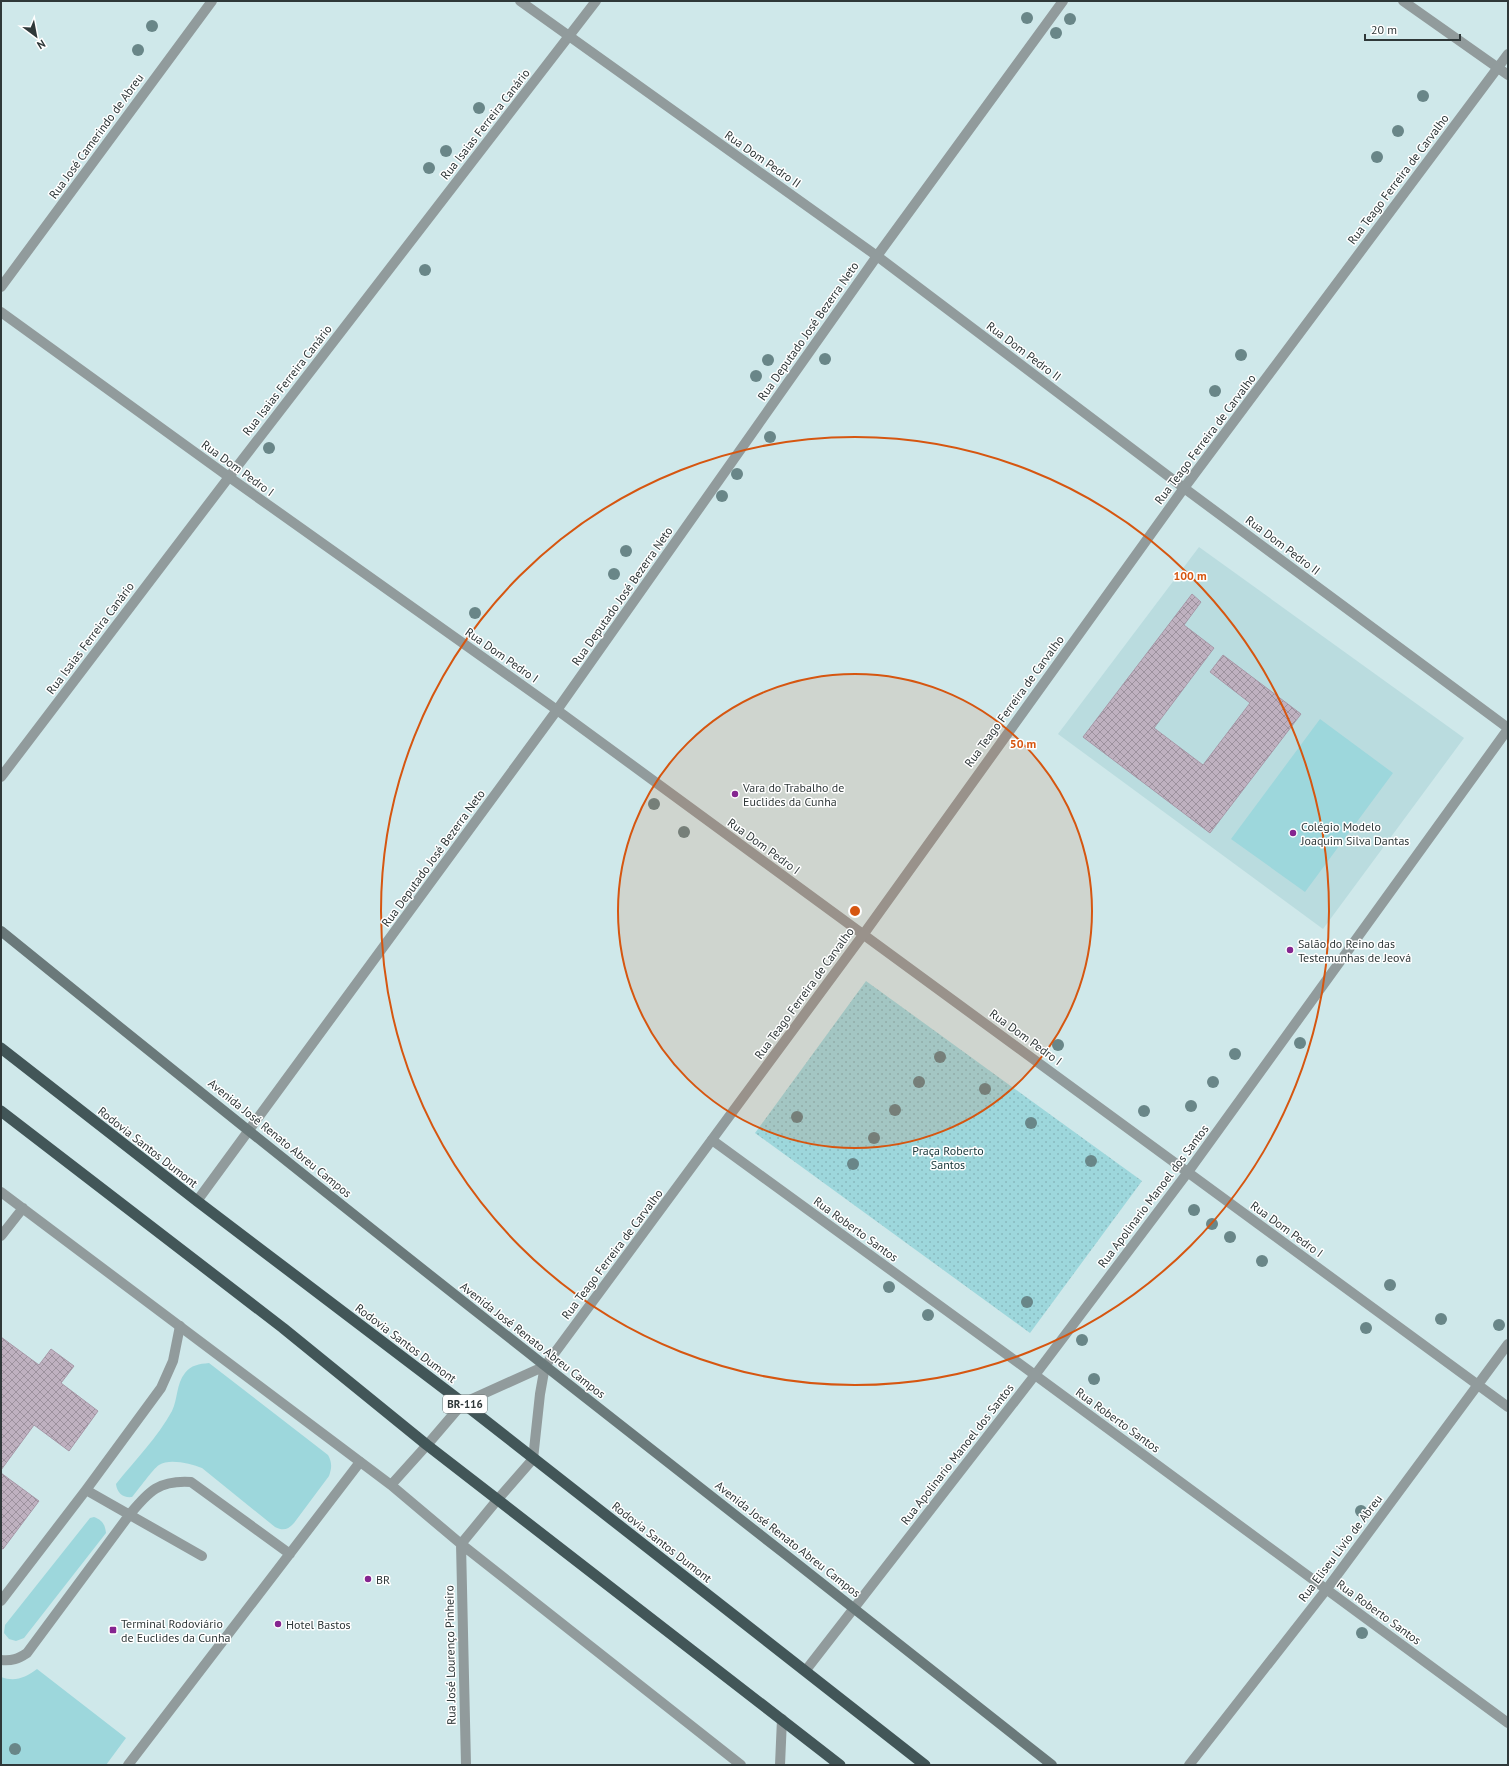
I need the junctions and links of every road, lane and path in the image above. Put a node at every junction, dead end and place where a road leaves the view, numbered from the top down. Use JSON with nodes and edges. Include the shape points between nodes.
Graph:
{"nodes":[{"id":1,"x":212,"y":1,"type":"edge"},
{"id":2,"x":520,"y":1,"type":"edge"},
{"id":3,"x":596,"y":1,"type":"edge"},
{"id":4,"x":1063,"y":1,"type":"edge"},
{"id":5,"x":1403,"y":1,"type":"edge"},
{"id":6,"x":569,"y":36,"type":"junction"},
{"id":7,"x":1508,"y":54,"type":"edge"},
{"id":8,"x":1498,"y":68,"type":"junction"},
{"id":9,"x":1508,"y":75,"type":"edge"},
{"id":10,"x":877,"y":256,"type":"junction"},
{"id":11,"x":1,"y":287,"type":"edge"},
{"id":12,"x":1,"y":312,"type":"edge"},
{"id":13,"x":229,"y":477,"type":"junction"},
{"id":14,"x":1184,"y":488,"type":"junction"},
{"id":15,"x":557,"y":710,"type":"junction"},
{"id":16,"x":1508,"y":728,"type":"edge"},
{"id":17,"x":1,"y":777,"type":"edge"},
{"id":18,"x":1,"y":931,"type":"edge"},
{"id":19,"x":863,"y":935,"type":"junction"},
{"id":20,"x":1,"y":1048,"type":"edge"},
{"id":21,"x":1,"y":1111,"type":"edge"},
{"id":22,"x":249,"y":1131,"type":"junction"},
{"id":23,"x":712,"y":1140,"type":"junction"},
{"id":24,"x":1188,"y":1172,"type":"junction"},
{"id":25,"x":1,"y":1192,"type":"edge"},
{"id":26,"x":197,"y":1201,"type":"junction"},
{"id":27,"x":23,"y":1208,"type":"junction"},
{"id":28,"x":1,"y":1236,"type":"edge"},
{"id":29,"x":180,"y":1326,"type":"junction"},
{"id":30,"x":1508,"y":1344,"type":"edge"},
{"id":31,"x":545,"y":1366,"type":"junction"},
{"id":32,"x":1035,"y":1375,"type":"junction"},
{"id":33,"x":1478,"y":1386,"type":"junction"},
{"id":34,"x":463,"y":1403,"type":"junction"},
{"id":35,"x":1508,"y":1407,"type":"edge"},
{"id":36,"x":427,"y":1445,"type":"junction"},
{"id":37,"x":533,"y":1459,"type":"junction"},
{"id":38,"x":360,"y":1462,"type":"junction"},
{"id":39,"x":391,"y":1485,"type":"junction"},
{"id":40,"x":86,"y":1490,"type":"junction"},
{"id":41,"x":498,"y":1499,"type":"junction"},
{"id":42,"x":130,"y":1514,"type":"junction"},
{"id":43,"x":461,"y":1544,"type":"junction"},
{"id":44,"x":290,"y":1554,"type":"junction"},
{"id":45,"x":202,"y":1556,"type":"dead end"},
{"id":46,"x":1326,"y":1590,"type":"junction"},
{"id":47,"x":1,"y":1601,"type":"edge"},
{"id":48,"x":854,"y":1607,"type":"junction"},
{"id":49,"x":1,"y":1660,"type":"edge"},
{"id":50,"x":806,"y":1670,"type":"junction"},
{"id":51,"x":782,"y":1719,"type":"junction"},
{"id":52,"x":1508,"y":1723,"type":"edge"},
{"id":53,"x":128,"y":1765,"type":"edge"},
{"id":54,"x":466,"y":1765,"type":"edge"},
{"id":55,"x":741,"y":1765,"type":"edge"},
{"id":56,"x":780,"y":1765,"type":"edge"},
{"id":57,"x":840,"y":1765,"type":"edge"},
{"id":58,"x":925,"y":1765,"type":"edge"},
{"id":59,"x":1052,"y":1765,"type":"edge"},
{"id":60,"x":1189,"y":1765,"type":"edge"}],
"edges":[{"from":1,"to":11,"type":"street","name":"Rua José Camerindo de Abreu"},
{"from":2,"to":6,"type":"street","name":"Rua Dom Pedro II"},
{"from":3,"to":6,"type":"street","name":"Rua Isaias Ferreira Canário"},
{"from":4,"to":10,"type":"street","name":"Rua Deputado José Bezerra Neto"},
{"from":5,"to":8,"type":"street"},
{"from":6,"to":10,"type":"street","name":"Rua Dom Pedro II"},
{"from":6,"to":13,"type":"street","name":"Rua Isaias Ferreira Canário"},
{"from":7,"to":8,"type":"street","name":"Rua Teago Ferreira de Carvalho"},
{"from":8,"to":9,"type":"street"},
{"from":8,"to":14,"type":"street","name":"Rua Teago Ferreira de Carvalho"},
{"from":10,"to":14,"type":"street","name":"Rua Dom Pedro II"},
{"from":10,"to":15,"type":"street","name":"Rua Deputado José Bezerra Neto"},
{"from":12,"to":13,"type":"street","name":"Rua Dom Pedro I"},
{"from":13,"to":15,"type":"street","name":"Rua Dom Pedro I"},
{"from":13,"to":17,"type":"street","name":"Rua Isaias Ferreira Canário"},
{"from":14,"to":16,"type":"street","name":"Rua Dom Pedro II"},
{"from":14,"to":19,"type":"street","name":"Rua Teago Ferreira de Carvalho"},
{"from":15,"to":19,"type":"street","name":"Rua Dom Pedro I"},
{"from":15,"to":22,"type":"street","name":"Rua Deputado José Bezerra Neto"},
{"from":16,"to":24,"type":"street","name":"Rua Apolinario Manoel dos Santos"},
{"from":18,"to":22,"type":"main road","name":"Avenida José Renato Abreu Campos"},
{"from":19,"to":23,"type":"street","name":"Rua Teago Ferreira de Carvalho"},
{"from":19,"to":24,"type":"street","name":"Rua Dom Pedro I"},
{"from":20,"to":26,"type":"highway","name":"Rodovia Santos Dumont","number":"BR-116"},
{"from":21,"to":36,"type":"highway","via":[[283,1328]]},
{"from":22,"to":26,"type":"street","name":"Rua Deputado José Bezerra Neto"},
{"from":22,"to":31,"type":"main road","name":"Avenida José Renato Abreu Campos"},
{"from":23,"to":31,"type":"street","name":"Rua Teago Ferreira de Carvalho"},
{"from":23,"to":32,"type":"street","name":"Rua Roberto Santos"},
{"from":24,"to":32,"type":"street","name":"Rua Apolinario Manoel dos Santos"},
{"from":24,"to":33,"type":"street","name":"Rua Dom Pedro I"},
{"from":25,"to":27,"type":"street"},
{"from":26,"to":34,"type":"highway","name":"Rodovia Santos Dumont","number":"BR-116"},
{"from":27,"to":28,"type":"street"},
{"from":27,"to":29,"type":"street"},
{"from":29,"to":38,"type":"street"},
{"from":29,"to":40,"type":"street","via":[[173,1361],[161,1388]]},
{"from":30,"to":33,"type":"street","name":"Rua Eliseu Livio de Abreu"},
{"from":31,"to":34,"type":"street"},
{"from":31,"to":37,"type":"street"},
{"from":31,"to":48,"type":"main road","name":"Avenida José Renato Abreu Campos"},
{"from":32,"to":46,"type":"street","name":"Rua Roberto Santos"},
{"from":32,"to":48,"type":"street","name":"Rua Apolinario Manoel dos Santos"},
{"from":33,"to":35,"type":"street","name":"Rua Dom Pedro I"},
{"from":33,"to":46,"type":"street","name":"Rua Eliseu Livio de Abreu"},
{"from":34,"to":36,"type":"street"},
{"from":34,"to":37,"type":"highway","name":"Rodovia Santos Dumont","number":"BR-116"},
{"from":36,"to":39,"type":"street"},
{"from":36,"to":41,"type":"highway"},
{"from":37,"to":41,"type":"street"},
{"from":37,"to":50,"type":"highway","name":"Rodovia Santos Dumont","number":"BR-116"},
{"from":38,"to":39,"type":"street"},
{"from":38,"to":44,"type":"street"},
{"from":39,"to":43,"type":"street"},
{"from":40,"to":42,"type":"street"},
{"from":40,"to":47,"type":"street"},
{"from":41,"to":43,"type":"street"},
{"from":41,"to":51,"type":"highway"},
{"from":42,"to":44,"type":"street","via":[[148,1493],[161,1485],[176,1481],[191,1482]]},
{"from":42,"to":45,"type":"street"},
{"from":42,"to":49,"type":"street","via":[[27,1653],[19,1659]]},
{"from":43,"to":54,"type":"street","name":"Rua José Lourenço Pinheiro"},
{"from":43,"to":55,"type":"street"},
{"from":44,"to":53,"type":"street"},
{"from":46,"to":52,"type":"street","name":"Rua Roberto Santos"},
{"from":46,"to":60,"type":"street","name":"Rua Eliseu Livio de Abreu"},
{"from":48,"to":50,"type":"street","name":"Rua Apolinario Manoel dos Santos"},
{"from":48,"to":59,"type":"main road","name":"Avenida José Renato Abreu Campos"},
{"from":50,"to":58,"type":"highway","name":"Rodovia Santos Dumont","number":"BR-116"},
{"from":51,"to":56,"type":"street"},
{"from":51,"to":57,"type":"highway"}]}
